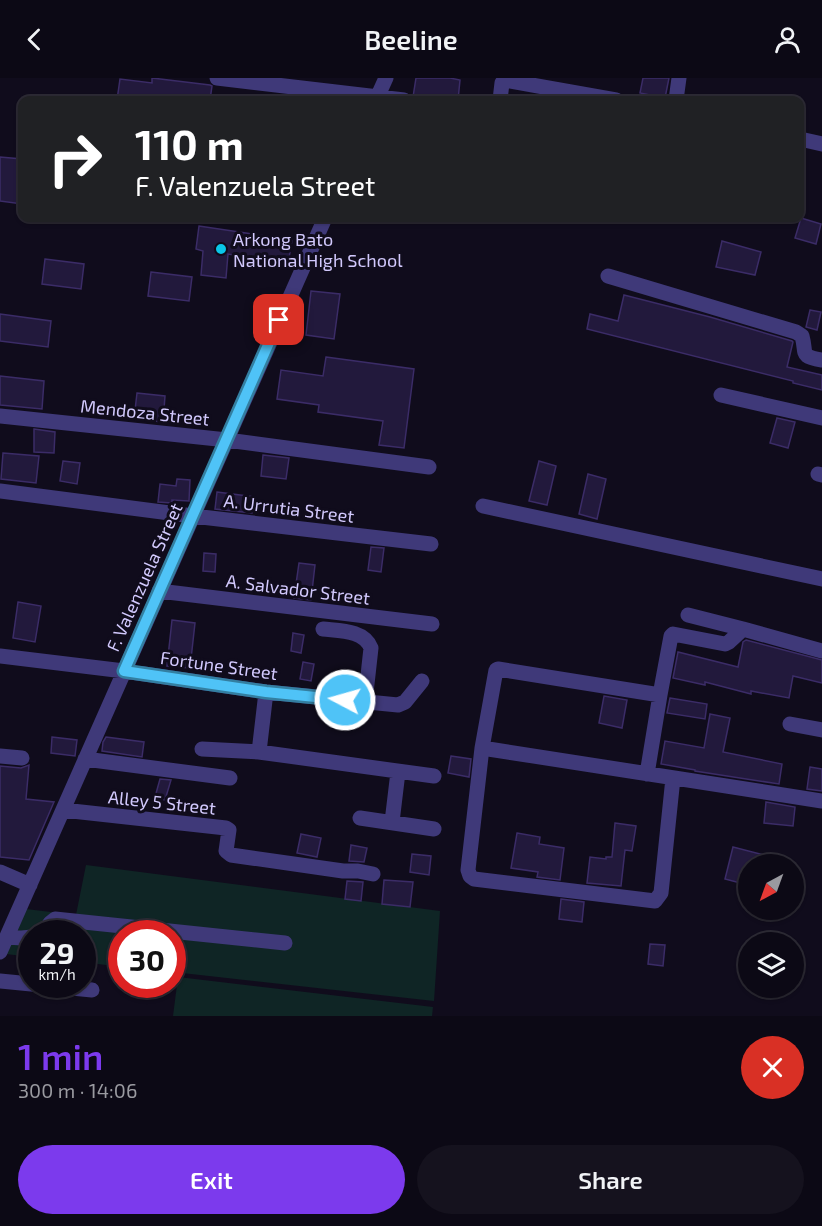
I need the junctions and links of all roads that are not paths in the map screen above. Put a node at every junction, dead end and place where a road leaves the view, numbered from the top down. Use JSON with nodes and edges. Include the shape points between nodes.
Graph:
{"nodes":[{"id":1,"x":217,"y":78,"type":"edge"},
{"id":2,"x":386,"y":78,"type":"edge"},
{"id":3,"x":679,"y":78,"type":"edge"},
{"id":4,"x":354,"y":96,"type":"edge"},
{"id":5,"x":378,"y":96,"type":"edge"},
{"id":6,"x":500,"y":96,"type":"edge"},
{"id":7,"x":594,"y":96,"type":"edge"},
{"id":8,"x":677,"y":96,"type":"edge"},
{"id":9,"x":804,"y":140,"type":"edge"},
{"id":10,"x":822,"y":144,"type":"edge"},
{"id":11,"x":323,"y":222,"type":"edge"},
{"id":12,"x":608,"y":276,"type":"dead end"},
{"id":13,"x":822,"y":360,"type":"edge"},
{"id":14,"x":721,"y":395,"type":"dead end"},
{"id":15,"x":0,"y":416,"type":"edge"},
{"id":16,"x":822,"y":418,"type":"edge"},
{"id":17,"x":226,"y":440,"type":"junction"},
{"id":18,"x":429,"y":467,"type":"dead end"},
{"id":19,"x":0,"y":490,"type":"edge"},
{"id":20,"x":483,"y":506,"type":"dead end"},
{"id":21,"x":193,"y":516,"type":"junction"},
{"id":22,"x":431,"y":544,"type":"dead end"},
{"id":23,"x":822,"y":579,"type":"edge"},
{"id":24,"x":159,"y":591,"type":"junction"},
{"id":25,"x":688,"y":615,"type":"dead end"},
{"id":26,"x":432,"y":624,"type":"dead end"},
{"id":27,"x":743,"y":628,"type":"junction"},
{"id":28,"x":323,"y":629,"type":"dead end"},
{"id":29,"x":822,"y":651,"type":"edge"},
{"id":30,"x":0,"y":656,"type":"edge"},
{"id":31,"x":124,"y":671,"type":"junction"},
{"id":32,"x":422,"y":681,"type":"dead end"},
{"id":33,"x":266,"y":692,"type":"junction"},
{"id":34,"x":660,"y":695,"type":"junction"},
{"id":35,"x":365,"y":702,"type":"junction"},
{"id":36,"x":790,"y":724,"type":"dead end"},
{"id":37,"x":822,"y":730,"type":"edge"},
{"id":38,"x":483,"y":748,"type":"junction"},
{"id":39,"x":202,"y":750,"type":"dead end"},
{"id":40,"x":259,"y":752,"type":"junction"},
{"id":41,"x":0,"y":756,"type":"edge"},
{"id":42,"x":22,"y":758,"type":"dead end"},
{"id":43,"x":85,"y":759,"type":"junction"},
{"id":44,"x":398,"y":772,"type":"junction"},
{"id":45,"x":647,"y":774,"type":"junction"},
{"id":46,"x":434,"y":776,"type":"dead end"},
{"id":47,"x":230,"y":778,"type":"dead end"},
{"id":48,"x":673,"y":778,"type":"junction"},
{"id":49,"x":822,"y":801,"type":"edge"},
{"id":50,"x":63,"y":810,"type":"junction"},
{"id":51,"x":360,"y":818,"type":"dead end"},
{"id":52,"x":392,"y":822,"type":"junction"},
{"id":53,"x":434,"y":829,"type":"dead end"},
{"id":54,"x":0,"y":872,"type":"edge"},
{"id":55,"x":373,"y":874,"type":"dead end"},
{"id":56,"x":30,"y":885,"type":"junction"},
{"id":57,"x":96,"y":923,"type":"edge"},
{"id":58,"x":9,"y":932,"type":"junction"},
{"id":59,"x":18,"y":936,"type":"edge"},
{"id":60,"x":285,"y":943,"type":"dead end"},
{"id":61,"x":0,"y":952,"type":"edge"},
{"id":62,"x":0,"y":981,"type":"edge"},
{"id":63,"x":18,"y":983,"type":"edge"}],
"edges":[{"from":1,"to":4,"type":"street"},
{"from":2,"to":5,"type":"street"},
{"from":3,"to":8,"type":"street"},
{"from":6,"to":7,"type":"street","via":[[504,80]]},
{"from":9,"to":10,"type":"street"},
{"from":11,"to":17,"type":"street","name":"F. Valenzuela Street"},
{"from":12,"to":13,"type":"street","via":[[796,332],[802,336],[807,356]]},
{"from":14,"to":16,"type":"street"},
{"from":15,"to":17,"type":"street","name":"Mendoza Street"},
{"from":17,"to":18,"type":"street","name":"Mendoza Street"},
{"from":17,"to":21,"type":"street","name":"F. Valenzuela Street"},
{"from":19,"to":21,"type":"street","name":"A. Urrutia Street"},
{"from":20,"to":23,"type":"street"},
{"from":21,"to":22,"type":"street","name":"A. Urrutia Street"},
{"from":21,"to":24,"type":"street","name":"F. Valenzuela Street"},
{"from":24,"to":26,"type":"street","name":"A. Salvador Street"},
{"from":24,"to":31,"type":"street","name":"F. Valenzuela Street"},
{"from":25,"to":27,"type":"street"},
{"from":27,"to":29,"type":"street"},
{"from":27,"to":34,"type":"street","via":[[724,644],[673,634]]},
{"from":28,"to":35,"type":"street","via":[[356,634],[369,643]]},
{"from":30,"to":31,"type":"street","name":"Fortune Street"},
{"from":31,"to":33,"type":"street","name":"Fortune Street"},
{"from":31,"to":43,"type":"street","name":"F. Valenzuela Street"},
{"from":32,"to":35,"type":"street","name":"Fortune Street","via":[[402,704]]},
{"from":33,"to":35,"type":"street","name":"Fortune Street"},
{"from":33,"to":40,"type":"street"},
{"from":34,"to":38,"type":"street","via":[[498,669]]},
{"from":34,"to":45,"type":"street"},
{"from":36,"to":37,"type":"street"},
{"from":38,"to":45,"type":"street"},
{"from":38,"to":48,"type":"street","via":[[468,870],[474,879],[657,900],[661,893]]},
{"from":39,"to":40,"type":"street"},
{"from":40,"to":44,"type":"street"},
{"from":41,"to":42,"type":"street"},
{"from":43,"to":47,"type":"street"},
{"from":43,"to":50,"type":"street","name":"F. Valenzuela Street"},
{"from":44,"to":46,"type":"street"},
{"from":44,"to":52,"type":"street"},
{"from":45,"to":48,"type":"street"},
{"from":48,"to":49,"type":"street"},
{"from":50,"to":55,"type":"street","name":"Alley 5 Street","via":[[226,828],[227,854]]},
{"from":50,"to":56,"type":"street","name":"F. Valenzuela Street"},
{"from":51,"to":52,"type":"street"},
{"from":52,"to":53,"type":"street"},
{"from":54,"to":56,"type":"street"},
{"from":56,"to":58,"type":"street","name":"F. Valenzuela Street"},
{"from":57,"to":60,"type":"street"},
{"from":58,"to":59,"type":"street"},
{"from":58,"to":61,"type":"street","name":"F. Valenzuela Street"},
{"from":62,"to":63,"type":"street"}]}
